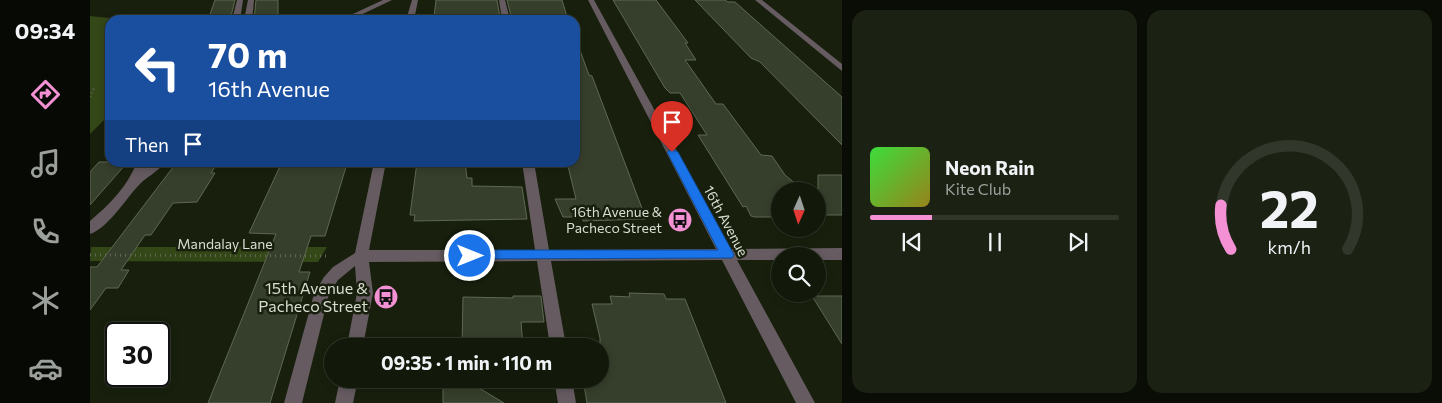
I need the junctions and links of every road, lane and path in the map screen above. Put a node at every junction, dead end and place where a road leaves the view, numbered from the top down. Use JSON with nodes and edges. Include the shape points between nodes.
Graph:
{"nodes":[{"id":1,"x":240,"y":0,"type":"edge"},
{"id":2,"x":252,"y":0,"type":"edge"},
{"id":3,"x":389,"y":0,"type":"edge"},
{"id":4,"x":415,"y":0,"type":"edge"},
{"id":5,"x":502,"y":0,"type":"edge"},
{"id":6,"x":591,"y":0,"type":"edge"},
{"id":7,"x":758,"y":0,"type":"edge"},
{"id":8,"x":237,"y":15,"type":"edge"},
{"id":9,"x":249,"y":15,"type":"edge"},
{"id":10,"x":355,"y":15,"type":"edge"},
{"id":11,"x":411,"y":15,"type":"edge"},
{"id":12,"x":505,"y":15,"type":"edge"},
{"id":13,"x":842,"y":68,"type":"edge"},
{"id":14,"x":94,"y":88,"type":"dead end"},
{"id":15,"x":90,"y":96,"type":"edge"},
{"id":16,"x":141,"y":167,"type":"edge"},
{"id":17,"x":154,"y":167,"type":"edge"},
{"id":18,"x":379,"y":167,"type":"edge"},
{"id":19,"x":529,"y":167,"type":"edge"},
{"id":20,"x":135,"y":182,"type":"junction"},
{"id":21,"x":90,"y":229,"type":"edge"},
{"id":22,"x":842,"y":254,"type":"edge"},
{"id":23,"x":90,"y":255,"type":"edge"},
{"id":24,"x":543,"y":255,"type":"junction"},
{"id":25,"x":727,"y":255,"type":"junction"},
{"id":26,"x":361,"y":256,"type":"junction"},
{"id":27,"x":357,"y":338,"type":"edge"},
{"id":28,"x":557,"y":338,"type":"edge"},
{"id":29,"x":347,"y":388,"type":"edge"},
{"id":30,"x":564,"y":388,"type":"edge"},
{"id":31,"x":293,"y":403,"type":"edge"},
{"id":32,"x":344,"y":403,"type":"edge"},
{"id":33,"x":567,"y":403,"type":"edge"},
{"id":34,"x":806,"y":403,"type":"edge"}],
"edges":[{"from":1,"to":8,"type":"street"},
{"from":2,"to":9,"type":"street"},
{"from":3,"to":10,"type":"street"},
{"from":4,"to":11,"type":"street"},
{"from":5,"to":12,"type":"street"},
{"from":6,"to":25,"type":"street","name":"16th Avenue"},
{"from":7,"to":13,"type":"street"},
{"from":14,"to":15,"type":"path"},
{"from":16,"to":20,"type":"street"},
{"from":17,"to":20,"type":"street"},
{"from":18,"to":26,"type":"street"},
{"from":19,"to":24,"type":"street"},
{"from":20,"to":21,"type":"street"},
{"from":22,"to":25,"type":"street"},
{"from":23,"to":26,"type":"path","name":"Mandalay Lane"},
{"from":24,"to":25,"type":"street"},
{"from":24,"to":26,"type":"street"},
{"from":24,"to":28,"type":"street"},
{"from":25,"to":34,"type":"street","name":"16th Avenue"},
{"from":26,"to":27,"type":"street","via":[[365,293]]},
{"from":26,"to":31,"type":"street","via":[[336,271],[328,281]]},
{"from":29,"to":32,"type":"street"},
{"from":30,"to":33,"type":"street"}]}
